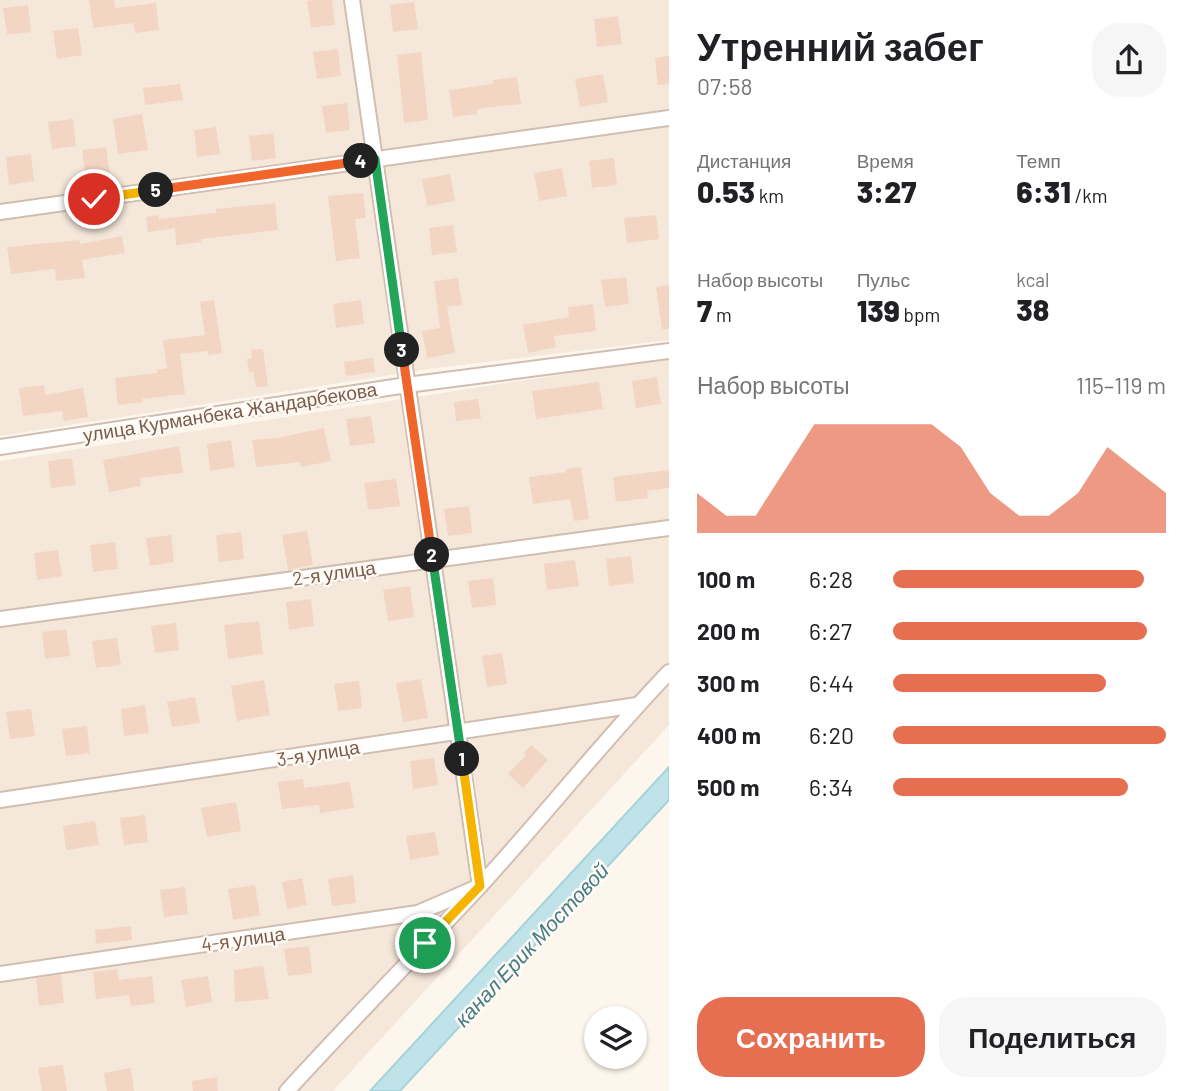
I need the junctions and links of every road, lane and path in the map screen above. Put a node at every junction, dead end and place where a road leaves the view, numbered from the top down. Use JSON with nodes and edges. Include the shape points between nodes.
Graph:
{"nodes":[{"id":1,"x":352,"y":0,"type":"edge"},
{"id":2,"x":669,"y":118,"type":"edge"},
{"id":3,"x":375,"y":159,"type":"junction"},
{"id":4,"x":0,"y":212,"type":"edge"},
{"id":5,"x":669,"y":351,"type":"edge"},
{"id":6,"x":407,"y":385,"type":"junction"},
{"id":7,"x":0,"y":447,"type":"edge"},
{"id":8,"x":669,"y":528,"type":"edge"},
{"id":9,"x":433,"y":560,"type":"junction"},
{"id":10,"x":0,"y":619,"type":"edge"},
{"id":11,"x":669,"y":672,"type":"edge"},
{"id":12,"x":637,"y":705,"type":"junction"},
{"id":13,"x":458,"y":732,"type":"junction"},
{"id":14,"x":0,"y":800,"type":"edge"},
{"id":15,"x":480,"y":886,"type":"junction"},
{"id":16,"x":0,"y":974,"type":"edge"},
{"id":17,"x":287,"y":1091,"type":"edge"}],
"edges":[{"from":1,"to":3,"type":"street"},
{"from":2,"to":3,"type":"street"},
{"from":3,"to":4,"type":"street"},
{"from":3,"to":6,"type":"street"},
{"from":5,"to":6,"type":"street","name":"улица Курманбека Жандарбекова"},
{"from":6,"to":7,"type":"street","name":"улица Курманбека Жандарбекова"},
{"from":6,"to":9,"type":"street"},
{"from":8,"to":9,"type":"street","name":"2-я улица"},
{"from":9,"to":10,"type":"street","name":"2-я улица"},
{"from":9,"to":13,"type":"street"},
{"from":11,"to":12,"type":"street"},
{"from":12,"to":13,"type":"street","name":"3-я улица"},
{"from":12,"to":15,"type":"street"},
{"from":13,"to":14,"type":"street","name":"3-я улица"},
{"from":13,"to":15,"type":"street"},
{"from":15,"to":16,"type":"street","name":"4-я улица","via":[[418,914]]},
{"from":15,"to":17,"type":"street"}]}
